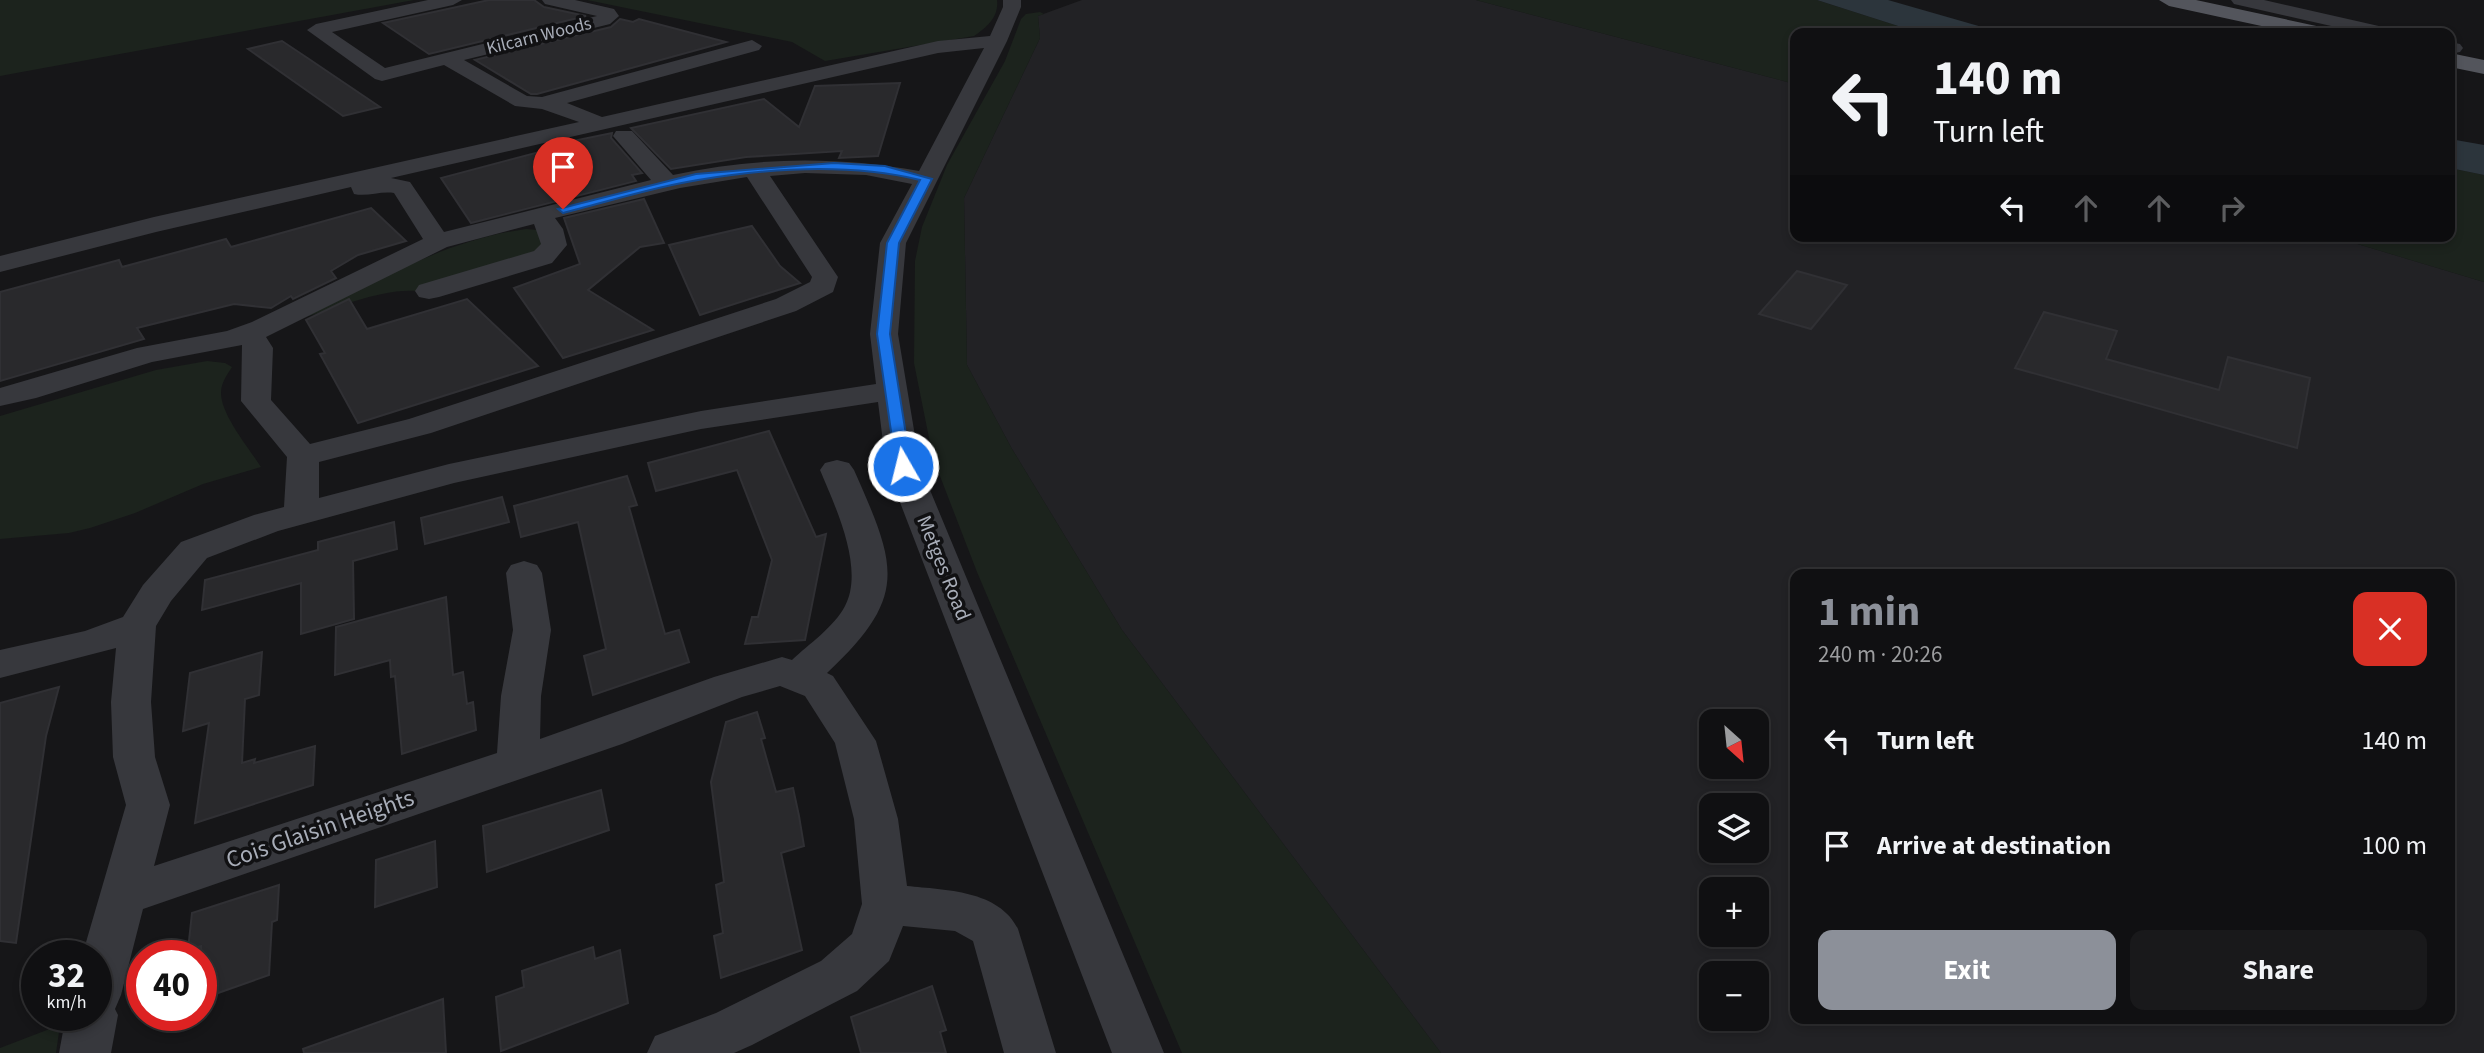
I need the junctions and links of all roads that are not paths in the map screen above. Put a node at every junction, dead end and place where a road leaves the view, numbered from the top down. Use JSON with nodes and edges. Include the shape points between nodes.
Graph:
{"nodes":[{"id":1,"x":453,"y":0,"type":"edge"},
{"id":2,"x":551,"y":0,"type":"edge"},
{"id":3,"x":2169,"y":0,"type":"edge"},
{"id":4,"x":2240,"y":0,"type":"edge"},
{"id":5,"x":1018,"y":3,"type":"edge"},
{"id":6,"x":2282,"y":18,"type":"junction"},
{"id":7,"x":2308,"y":28,"type":"edge"},
{"id":8,"x":2351,"y":28,"type":"edge"},
{"id":9,"x":997,"y":41,"type":"junction"},
{"id":10,"x":752,"y":46,"type":"dead end"},
{"id":11,"x":2455,"y":54,"type":"edge"},
{"id":12,"x":447,"y":59,"type":"junction"},
{"id":13,"x":2484,"y":67,"type":"edge"},
{"id":14,"x":382,"y":75,"type":"junction"},
{"id":15,"x":399,"y":91,"type":"dead end"},
{"id":16,"x":542,"y":103,"type":"junction"},
{"id":17,"x":600,"y":124,"type":"junction"},
{"id":18,"x":624,"y":136,"type":"dead end"},
{"id":19,"x":755,"y":171,"type":"junction"},
{"id":20,"x":926,"y":179,"type":"junction"},
{"id":21,"x":667,"y":183,"type":"junction"},
{"id":22,"x":541,"y":215,"type":"junction"},
{"id":23,"x":438,"y":242,"type":"junction"},
{"id":24,"x":0,"y":264,"type":"edge"},
{"id":25,"x":44,"y":274,"type":"dead end"},
{"id":26,"x":429,"y":291,"type":"dead end"},
{"id":27,"x":249,"y":333,"type":"junction"},
{"id":28,"x":892,"y":391,"type":"junction"},
{"id":29,"x":0,"y":397,"type":"edge"},
{"id":30,"x":303,"y":456,"type":"junction"},
{"id":31,"x":837,"y":470,"type":"dead end"},
{"id":32,"x":301,"y":513,"type":"junction"},
{"id":33,"x":524,"y":573,"type":"dead end"},
{"id":34,"x":137,"y":626,"type":"junction"},
{"id":35,"x":0,"y":664,"type":"edge"},
{"id":36,"x":798,"y":677,"type":"junction"},
{"id":37,"x":518,"y":763,"type":"junction"},
{"id":38,"x":123,"y":896,"type":"junction"},
{"id":39,"x":887,"y":904,"type":"junction"},
{"id":40,"x":111,"y":940,"type":"edge"},
{"id":41,"x":89,"y":1031,"type":"edge"},
{"id":42,"x":85,"y":1053,"type":"edge"},
{"id":43,"x":673,"y":1053,"type":"edge"},
{"id":44,"x":1030,"y":1053,"type":"edge"},
{"id":45,"x":1138,"y":1053,"type":"edge"}],
"edges":[{"from":1,"to":14,"type":"street","via":[[316,30]]},
{"from":2,"to":12,"type":"street","name":"Kilcarn Woods","via":[[610,16]]},
{"from":3,"to":6,"type":"main road"},
{"from":4,"to":6,"type":"street"},
{"from":5,"to":9,"type":"street","name":"Metges Road"},
{"from":6,"to":7,"type":"main road"},
{"from":6,"to":8,"type":"street"},
{"from":9,"to":17,"type":"street","via":[[938,47]]},
{"from":9,"to":20,"type":"street","name":"Metges Road"},
{"from":10,"to":16,"type":"street","name":"Kilcarn Woods"},
{"from":11,"to":13,"type":"main road"},
{"from":12,"to":14,"type":"street","name":"Kilcarn Woods"},
{"from":12,"to":16,"type":"street","name":"Kilcarn Woods","via":[[522,102]]},
{"from":14,"to":15,"type":"street","via":[[380,79]]},
{"from":16,"to":17,"type":"street","name":"Kilcarn Woods"},
{"from":17,"to":24,"type":"street"},
{"from":18,"to":21,"type":"street"},
{"from":19,"to":20,"type":"street","via":[[834,166],[885,169]]},
{"from":19,"to":21,"type":"street"},
{"from":19,"to":30,"type":"street","via":[[825,277],[823,286],[786,305],[420,426]]},
{"from":20,"to":28,"type":"street","name":"Metges Road","via":[[893,243],[884,334]]},
{"from":21,"to":22,"type":"street"},
{"from":22,"to":23,"type":"street"},
{"from":22,"to":26,"type":"street","via":[[554,245],[543,257]]},
{"from":23,"to":25,"type":"street","via":[[402,187],[380,184]]},
{"from":23,"to":27,"type":"street"},
{"from":27,"to":29,"type":"street","via":[[147,354]]},
{"from":27,"to":30,"type":"street","via":[[258,348],[256,401]]},
{"from":28,"to":32,"type":"street","via":[[701,420],[449,474]]},
{"from":28,"to":45,"type":"street","name":"Metges Road","via":[[903,466]]},
{"from":30,"to":32,"type":"street"},
{"from":31,"to":36,"type":"street","via":[[860,526],[870,581],[865,605]]},
{"from":32,"to":34,"type":"street","via":[[194,550],[156,594]]},
{"from":33,"to":37,"type":"street","via":[[532,630]]},
{"from":34,"to":35,"type":"street","via":[[93,642]]},
{"from":34,"to":38,"type":"street","via":[[133,743],[148,805]]},
{"from":36,"to":37,"type":"street","name":"Cois Glaisin Heights","via":[[782,671]]},
{"from":36,"to":39,"type":"street","via":[[819,686],[855,741],[876,819]]},
{"from":37,"to":38,"type":"street","name":"Cois Glaisin Heights"},
{"from":38,"to":40,"type":"street"},
{"from":39,"to":43,"type":"street","via":[[872,946],[839,976],[734,1030]]},
{"from":39,"to":44,"type":"street","via":[[963,912],[994,929]]},
{"from":41,"to":42,"type":"street"}]}
